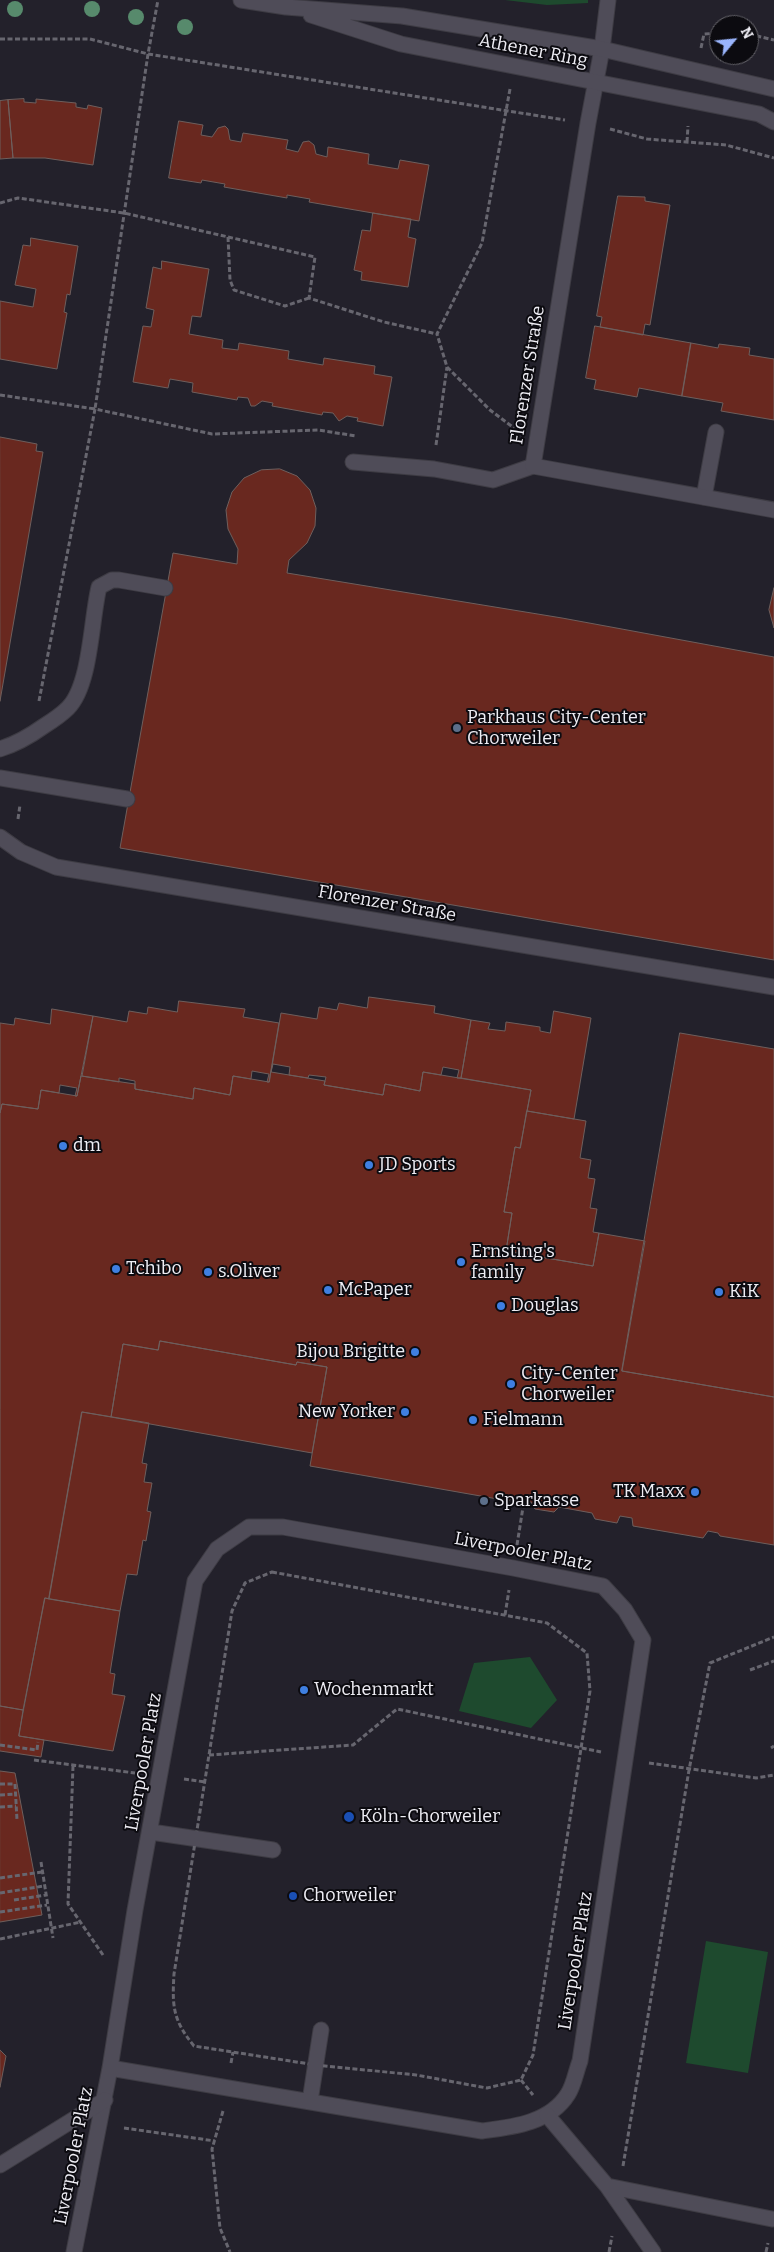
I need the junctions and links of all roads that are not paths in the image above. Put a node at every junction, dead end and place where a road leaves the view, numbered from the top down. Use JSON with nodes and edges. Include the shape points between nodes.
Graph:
{"nodes":[{"id":1,"x":241,"y":0,"type":"edge"},
{"id":2,"x":608,"y":0,"type":"edge"},
{"id":3,"x":286,"y":7,"type":"junction"},
{"id":4,"x":602,"y":49,"type":"junction"},
{"id":5,"x":596,"y":83,"type":"junction"},
{"id":6,"x":774,"y":89,"type":"edge"},
{"id":7,"x":774,"y":122,"type":"edge"},
{"id":8,"x":716,"y":432,"type":"dead end"},
{"id":9,"x":353,"y":462,"type":"dead end"},
{"id":10,"x":533,"y":466,"type":"junction"},
{"id":11,"x":704,"y":497,"type":"junction"},
{"id":12,"x":774,"y":510,"type":"edge"},
{"id":13,"x":165,"y":588,"type":"dead end"},
{"id":14,"x":0,"y":749,"type":"edge"},
{"id":15,"x":0,"y":778,"type":"edge"},
{"id":16,"x":127,"y":799,"type":"dead end"},
{"id":17,"x":0,"y":837,"type":"edge"},
{"id":18,"x":774,"y":987,"type":"edge"},
{"id":19,"x":151,"y":1832,"type":"junction"},
{"id":20,"x":273,"y":1850,"type":"dead end"},
{"id":21,"x":321,"y":2030,"type":"dead end"},
{"id":22,"x":110,"y":2068,"type":"junction"},
{"id":23,"x":105,"y":2100,"type":"junction"},
{"id":24,"x":310,"y":2101,"type":"junction"},
{"id":25,"x":547,"y":2115,"type":"junction"},
{"id":26,"x":0,"y":2165,"type":"edge"},
{"id":27,"x":614,"y":2193,"type":"junction"},
{"id":28,"x":772,"y":2219,"type":"dead end"},
{"id":29,"x":74,"y":2252,"type":"edge"},
{"id":30,"x":652,"y":2252,"type":"edge"}],
"edges":[{"from":1,"to":3,"type":"street","name":"Athener Ring"},
{"from":2,"to":4,"type":"street","name":"Florenzer Straße"},
{"from":3,"to":4,"type":"street","name":"Athener Ring","via":[[402,16]]},
{"from":3,"to":5,"type":"street","name":"Athener Ring","via":[[401,44]]},
{"from":4,"to":5,"type":"street","name":"Florenzer Straße"},
{"from":4,"to":6,"type":"street","name":"Athener Ring"},
{"from":5,"to":7,"type":"street","name":"Athener Ring","via":[[759,114]]},
{"from":5,"to":10,"type":"street","name":"Florenzer Straße"},
{"from":8,"to":11,"type":"street"},
{"from":9,"to":10,"type":"street","via":[[434,469],[493,480]]},
{"from":10,"to":11,"type":"street","name":"Florenzer Straße"},
{"from":11,"to":12,"type":"street","name":"Florenzer Straße"},
{"from":13,"to":14,"type":"street","via":[[119,580],[99,587],[84,675],[76,697],[69,708],[31,735]]},
{"from":15,"to":16,"type":"street"},
{"from":17,"to":18,"type":"street","name":"Florenzer Straße","via":[[21,852],[56,867]]},
{"from":19,"to":20,"type":"street"},
{"from":19,"to":22,"type":"street","name":"Liverpooler Platz"},
{"from":19,"to":25,"type":"street","name":"Liverpooler Platz","via":[[195,1581],[217,1549],[249,1527],[283,1528],[603,1586],[625,1610],[643,1640],[580,2060],[568,2094]]},
{"from":21,"to":24,"type":"street"},
{"from":22,"to":23,"type":"street","name":"Liverpooler Platz"},
{"from":22,"to":24,"type":"street","name":"Liverpooler Platz"},
{"from":23,"to":26,"type":"street"},
{"from":23,"to":29,"type":"street","name":"Liverpooler Platz"},
{"from":24,"to":25,"type":"street","name":"Liverpooler Platz","via":[[482,2130],[516,2127]]},
{"from":25,"to":27,"type":"street"},
{"from":27,"to":28,"type":"street"},
{"from":27,"to":30,"type":"street"}]}
